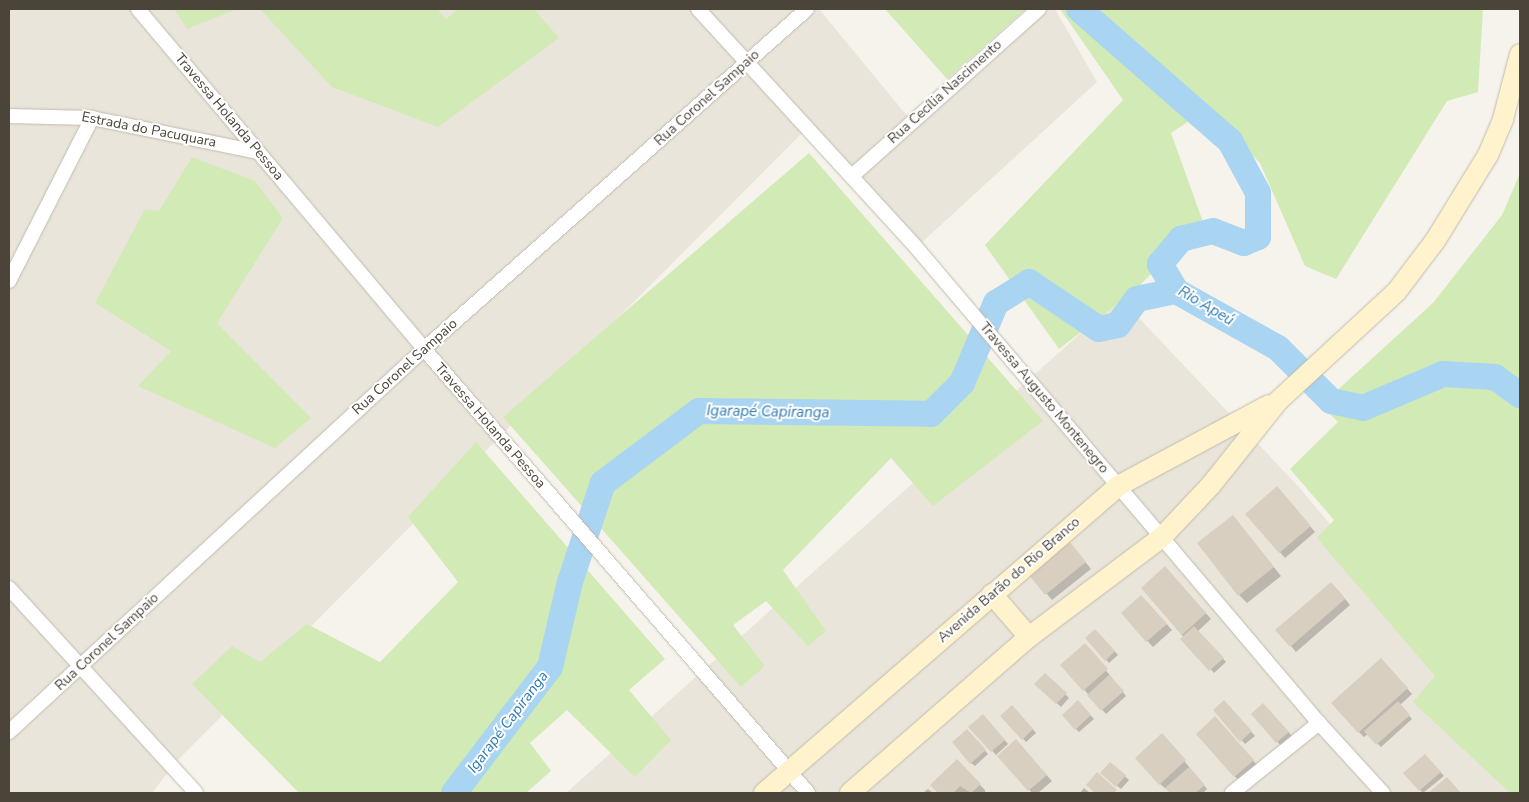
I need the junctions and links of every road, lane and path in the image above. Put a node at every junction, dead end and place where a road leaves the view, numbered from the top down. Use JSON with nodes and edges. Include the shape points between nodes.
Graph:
{"nodes":[{"id":1,"x":138,"y":9,"type":"edge"},
{"id":2,"x":698,"y":9,"type":"edge"},
{"id":3,"x":806,"y":9,"type":"edge"},
{"id":4,"x":1039,"y":9,"type":"edge"},
{"id":5,"x":1520,"y":54,"type":"edge"},
{"id":6,"x":747,"y":63,"type":"junction"},
{"id":7,"x":9,"y":116,"type":"edge"},
{"id":8,"x":92,"y":118,"type":"junction"},
{"id":9,"x":258,"y":152,"type":"junction"},
{"id":10,"x":852,"y":176,"type":"junction"},
{"id":11,"x":9,"y":281,"type":"edge"},
{"id":12,"x":424,"y":349,"type":"junction"},
{"id":13,"x":1284,"y":395,"type":"junction"},
{"id":14,"x":1118,"y":486,"type":"junction"},
{"id":15,"x":1162,"y":536,"type":"junction"},
{"id":16,"x":9,"y":588,"type":"edge"},
{"id":17,"x":992,"y":594,"type":"junction"},
{"id":18,"x":1029,"y":637,"type":"junction"},
{"id":19,"x":82,"y":666,"type":"junction"},
{"id":20,"x":1318,"y":722,"type":"junction"},
{"id":21,"x":9,"y":732,"type":"edge"},
{"id":22,"x":788,"y":771,"type":"junction"},
{"id":23,"x":196,"y":793,"type":"edge"},
{"id":24,"x":764,"y":793,"type":"edge"},
{"id":25,"x":808,"y":793,"type":"edge"},
{"id":26,"x":850,"y":793,"type":"edge"},
{"id":27,"x":1232,"y":793,"type":"edge"},
{"id":28,"x":1383,"y":793,"type":"edge"}],
"edges":[{"from":1,"to":9,"type":"street","name":"Travessa Holanda Pessoa"},
{"from":2,"to":6,"type":"street","name":"Travessa Augusto Montenegro"},
{"from":3,"to":6,"type":"street","name":"Rua Coronel Sampaio"},
{"from":4,"to":10,"type":"street","name":"Rua Cecília Nascimento"},
{"from":5,"to":13,"type":"main road","name":"Avenida Barão do Rio Branco","via":[[1503,119],[1469,190],[1397,291]]},
{"from":6,"to":10,"type":"street","name":"Travessa Augusto Montenegro"},
{"from":6,"to":12,"type":"street","name":"Rua Coronel Sampaio"},
{"from":7,"to":8,"type":"street","name":"Estrada do Pacuquara"},
{"from":8,"to":9,"type":"street","name":"Estrada do Pacuquara"},
{"from":8,"to":11,"type":"street"},
{"from":9,"to":12,"type":"street","name":"Travessa Holanda Pessoa"},
{"from":10,"to":14,"type":"street","name":"Travessa Augusto Montenegro"},
{"from":12,"to":19,"type":"street","name":"Rua Coronel Sampaio"},
{"from":12,"to":22,"type":"street","name":"Travessa Holanda Pessoa"},
{"from":13,"to":14,"type":"main road","name":"Avenida Barão do Rio Branco"},
{"from":13,"to":15,"type":"main road","name":"Avenida Barão do Rio Branco","via":[[1210,485]]},
{"from":14,"to":15,"type":"street","name":"Travessa Augusto Montenegro"},
{"from":14,"to":17,"type":"main road","name":"Avenida Barão do Rio Branco"},
{"from":15,"to":18,"type":"main road","name":"Avenida Barão do Rio Branco"},
{"from":15,"to":20,"type":"street","name":"Travessa Augusto Montenegro"},
{"from":16,"to":19,"type":"street"},
{"from":17,"to":18,"type":"main road"},
{"from":17,"to":22,"type":"main road","name":"Avenida Barão do Rio Branco"},
{"from":18,"to":26,"type":"main road","name":"Avenida Barão do Rio Branco"},
{"from":19,"to":21,"type":"street","name":"Rua Coronel Sampaio"},
{"from":19,"to":23,"type":"street"},
{"from":20,"to":27,"type":"street"},
{"from":20,"to":28,"type":"street","name":"Travessa Augusto Montenegro"},
{"from":22,"to":24,"type":"main road","name":"Avenida Barão do Rio Branco"},
{"from":22,"to":25,"type":"street","name":"Travessa Holanda Pessoa"}]}
